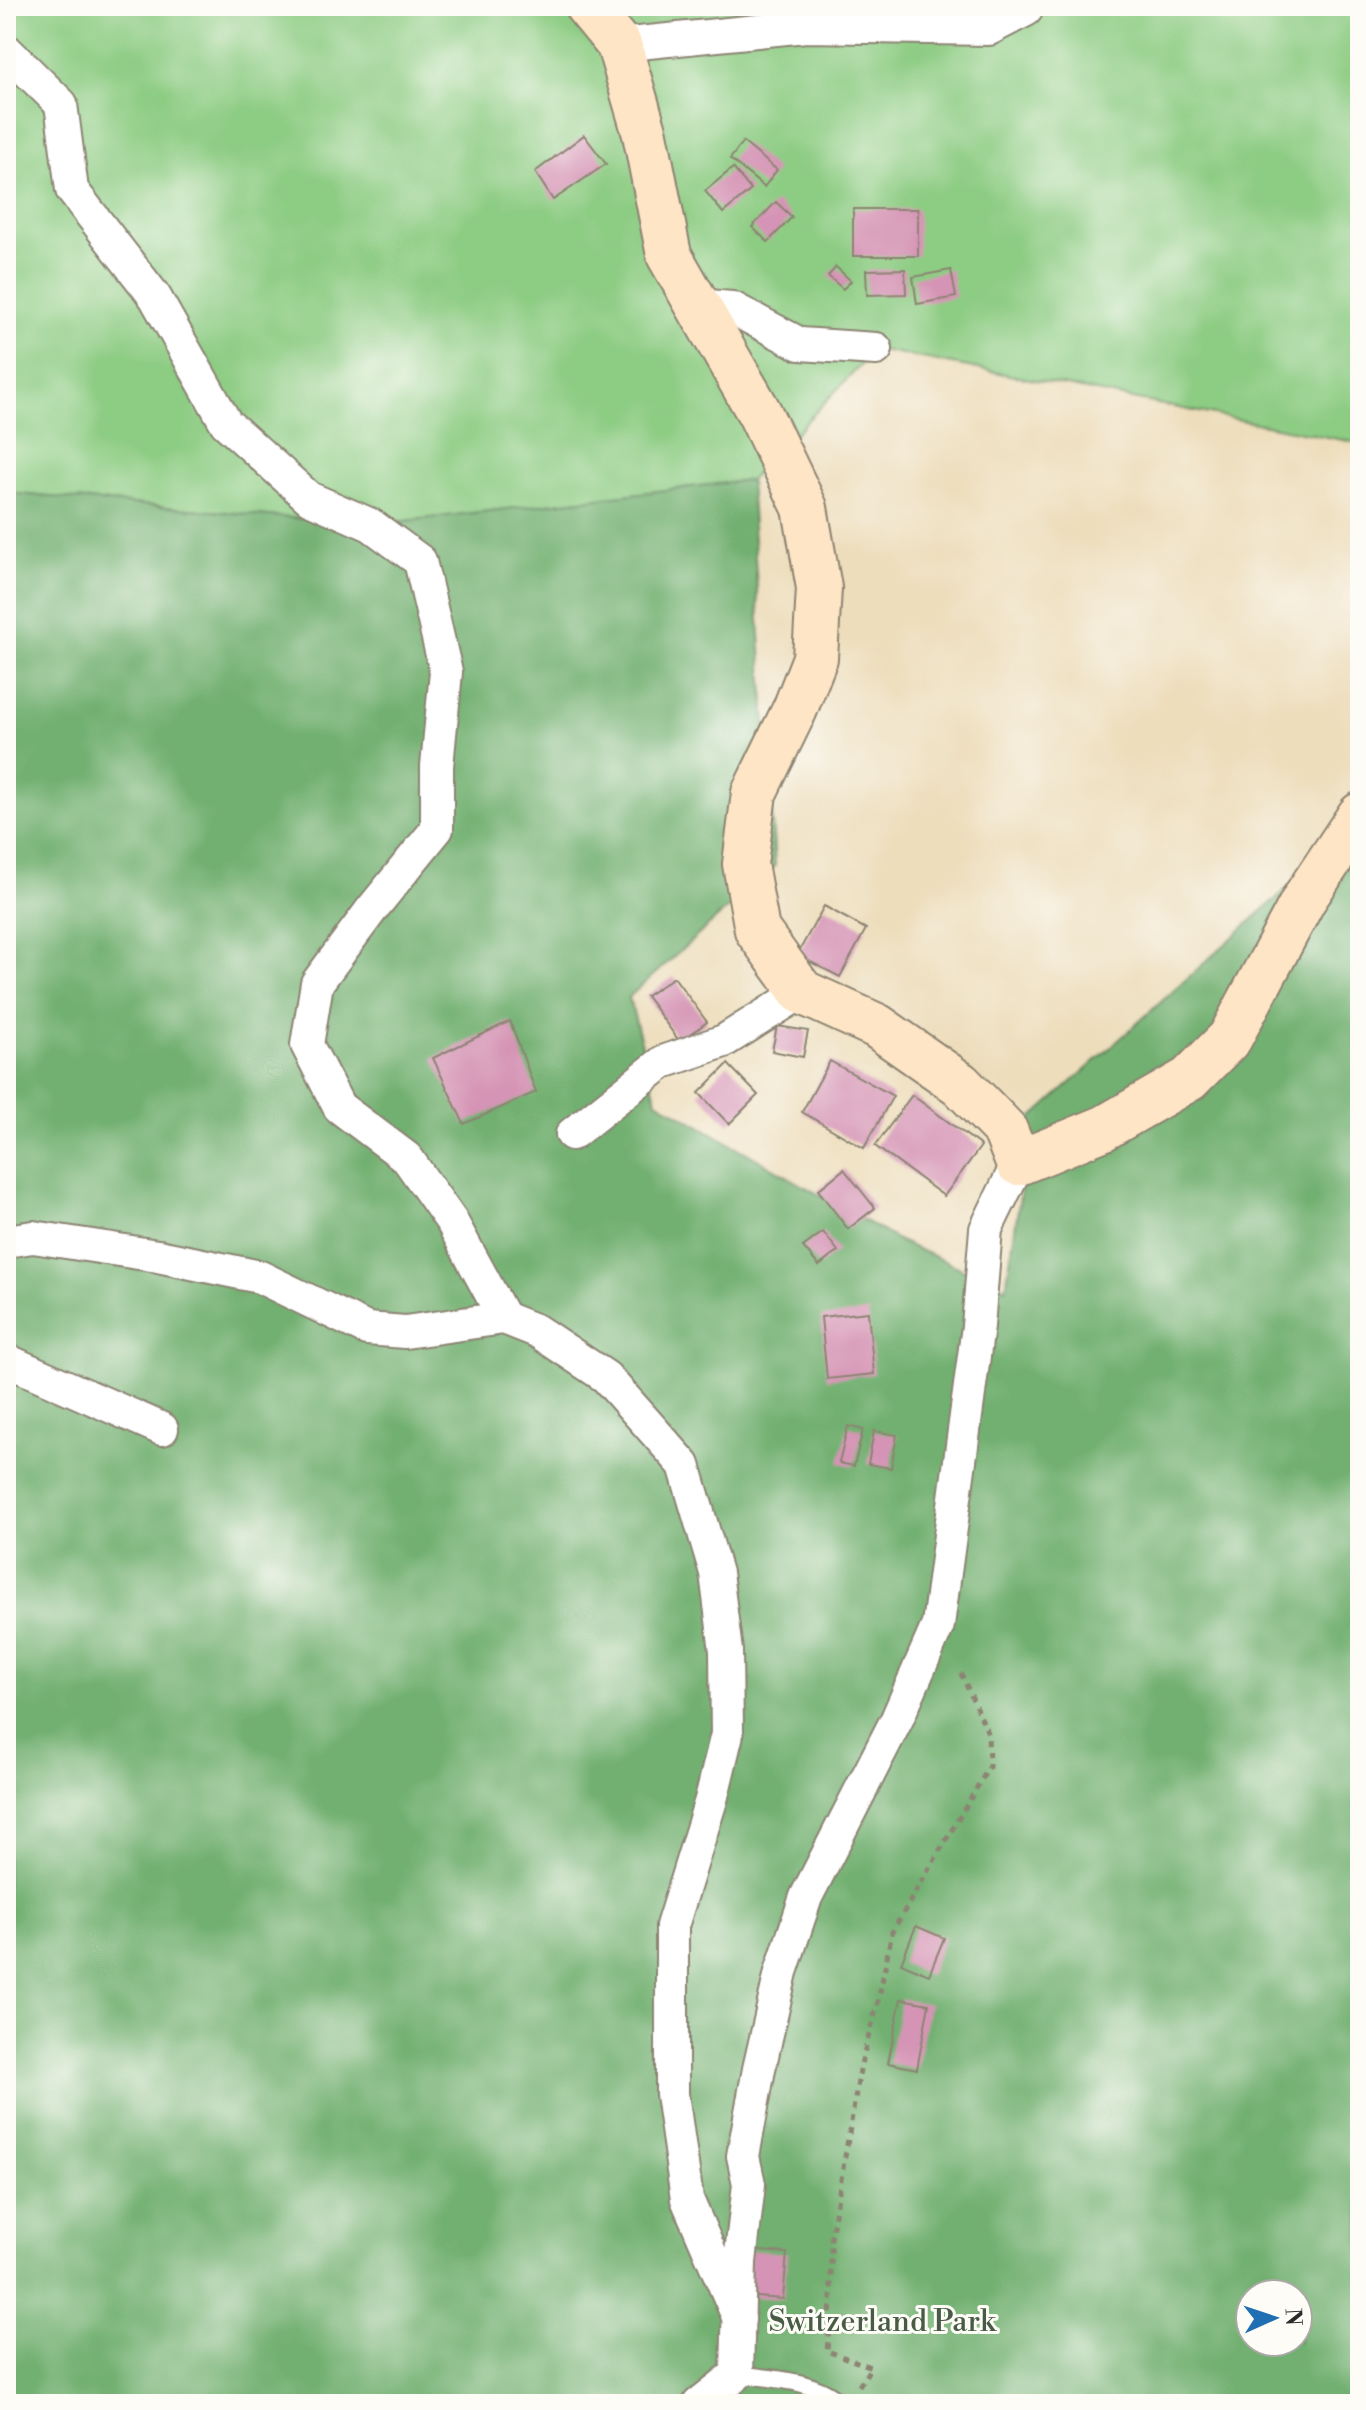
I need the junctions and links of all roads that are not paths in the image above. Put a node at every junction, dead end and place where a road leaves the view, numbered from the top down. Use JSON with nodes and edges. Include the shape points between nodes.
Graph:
{"nodes":[{"id":1,"x":587,"y":6,"type":"edge"},
{"id":2,"x":1026,"y":6,"type":"edge"},
{"id":3,"x":619,"y":45,"type":"junction"},
{"id":4,"x":6,"y":50,"type":"edge"},
{"id":5,"x":696,"y":305,"type":"junction"},
{"id":6,"x":876,"y":349,"type":"dead end"},
{"id":7,"x":1360,"y":815,"type":"edge"},
{"id":8,"x":802,"y":992,"type":"junction"},
{"id":9,"x":572,"y":1134,"type":"dead end"},
{"id":10,"x":1018,"y":1163,"type":"junction"},
{"id":11,"x":6,"y":1241,"type":"edge"},
{"id":12,"x":504,"y":1318,"type":"junction"},
{"id":13,"x":6,"y":1360,"type":"edge"},
{"id":14,"x":162,"y":1429,"type":"dead end"},
{"id":15,"x":739,"y":2319,"type":"junction"},
{"id":16,"x":737,"y":2374,"type":"junction"},
{"id":17,"x":699,"y":2404,"type":"edge"},
{"id":18,"x":841,"y":2404,"type":"edge"}],
"edges":[{"from":1,"to":3,"type":"street"},
{"from":2,"to":3,"type":"street","via":[[989,29],[806,26]]},
{"from":3,"to":5,"type":"street","via":[[645,134],[669,255]]},
{"from":4,"to":12,"type":"street","via":[[61,104],[72,190],[155,297],[226,423],[309,498],[371,525],[420,561],[446,672],[437,829],[317,983],[307,1045],[339,1107],[407,1158],[452,1222]]},
{"from":5,"to":6,"type":"street","via":[[732,308],[800,344]]},
{"from":5,"to":8,"type":"street","via":[[760,414],[805,508],[819,588],[815,658],[754,793],[745,864],[757,930]]},
{"from":7,"to":10,"type":"street","via":[[1304,899],[1230,1038],[1189,1079],[1104,1128]]},
{"from":8,"to":9,"type":"street","via":[[724,1041],[663,1062]]},
{"from":8,"to":10,"type":"street","via":[[877,1026],[960,1084],[1005,1130]]},
{"from":10,"to":15,"type":"street","via":[[986,1229],[938,1625],[897,1719],[806,1897],[781,1972],[743,2156],[749,2184]]},
{"from":11,"to":12,"type":"street","via":[[33,1237],[260,1277],[367,1329],[405,1332]]},
{"from":12,"to":15,"type":"street","via":[[537,1331],[606,1377],[684,1465],[716,1573],[726,1651],[727,1734],[672,1926],[672,2094],[687,2199]]},
{"from":13,"to":14,"type":"street"},
{"from":15,"to":16,"type":"street"},
{"from":16,"to":17,"type":"street"},
{"from":16,"to":18,"type":"lane","via":[[796,2383],[832,2395]]}]}
